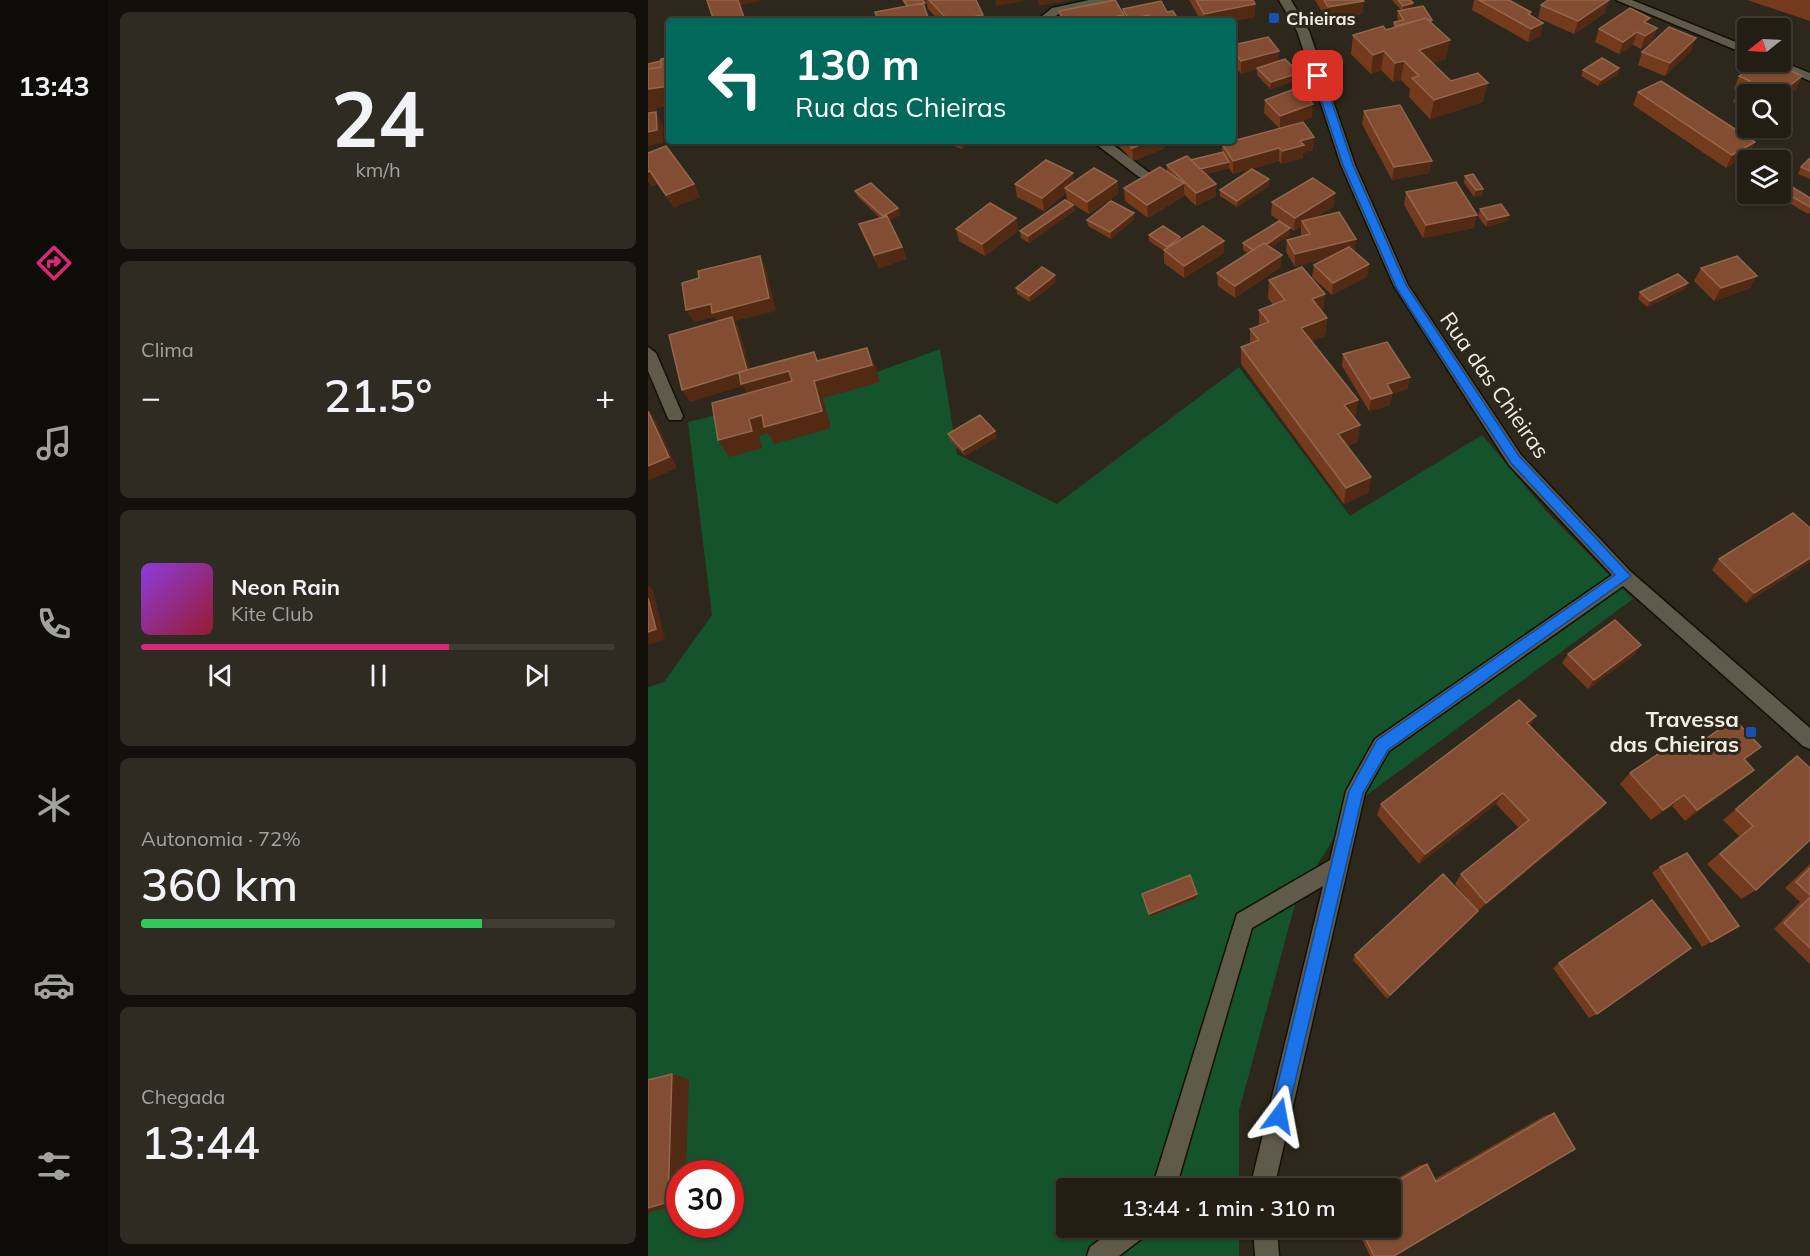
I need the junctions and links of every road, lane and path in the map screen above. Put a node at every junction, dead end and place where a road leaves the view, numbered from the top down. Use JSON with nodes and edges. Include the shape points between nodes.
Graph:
{"nodes":[{"id":1,"x":1107,"y":0,"type":"edge"},
{"id":2,"x":1285,"y":0,"type":"edge"},
{"id":3,"x":1622,"y":0,"type":"edge"},
{"id":4,"x":1046,"y":18,"type":"edge"},
{"id":5,"x":1737,"y":47,"type":"edge"},
{"id":6,"x":1791,"y":69,"type":"edge"},
{"id":7,"x":1810,"y":77,"type":"edge"},
{"id":8,"x":1104,"y":144,"type":"edge"},
{"id":9,"x":1144,"y":174,"type":"edge"},
{"id":10,"x":648,"y":353,"type":"edge"},
{"id":11,"x":675,"y":416,"type":"dead end"},
{"id":12,"x":1624,"y":576,"type":"junction"},
{"id":13,"x":1810,"y":740,"type":"edge"},
{"id":14,"x":1338,"y":866,"type":"junction"},
{"id":15,"x":1167,"y":1178,"type":"edge"},
{"id":16,"x":1265,"y":1178,"type":"edge"},
{"id":17,"x":1122,"y":1238,"type":"edge"},
{"id":18,"x":1266,"y":1238,"type":"edge"},
{"id":19,"x":1099,"y":1256,"type":"edge"},
{"id":20,"x":1267,"y":1256,"type":"edge"}],
"edges":[{"from":1,"to":4,"type":"street","via":[[1056,10]]},
{"from":2,"to":12,"type":"street","name":"Rua das Chieiras","via":[[1303,32],[1348,165],[1401,286],[1515,460]]},
{"from":3,"to":5,"type":"street"},
{"from":6,"to":7,"type":"street"},
{"from":8,"to":9,"type":"street"},
{"from":10,"to":11,"type":"street"},
{"from":12,"to":13,"type":"street","name":"Rua das Chieiras"},
{"from":12,"to":14,"type":"street","via":[[1382,745],[1356,791]]},
{"from":14,"to":15,"type":"street","via":[[1244,921]]},
{"from":14,"to":16,"type":"street"},
{"from":17,"to":19,"type":"street"},
{"from":18,"to":20,"type":"street"}]}
